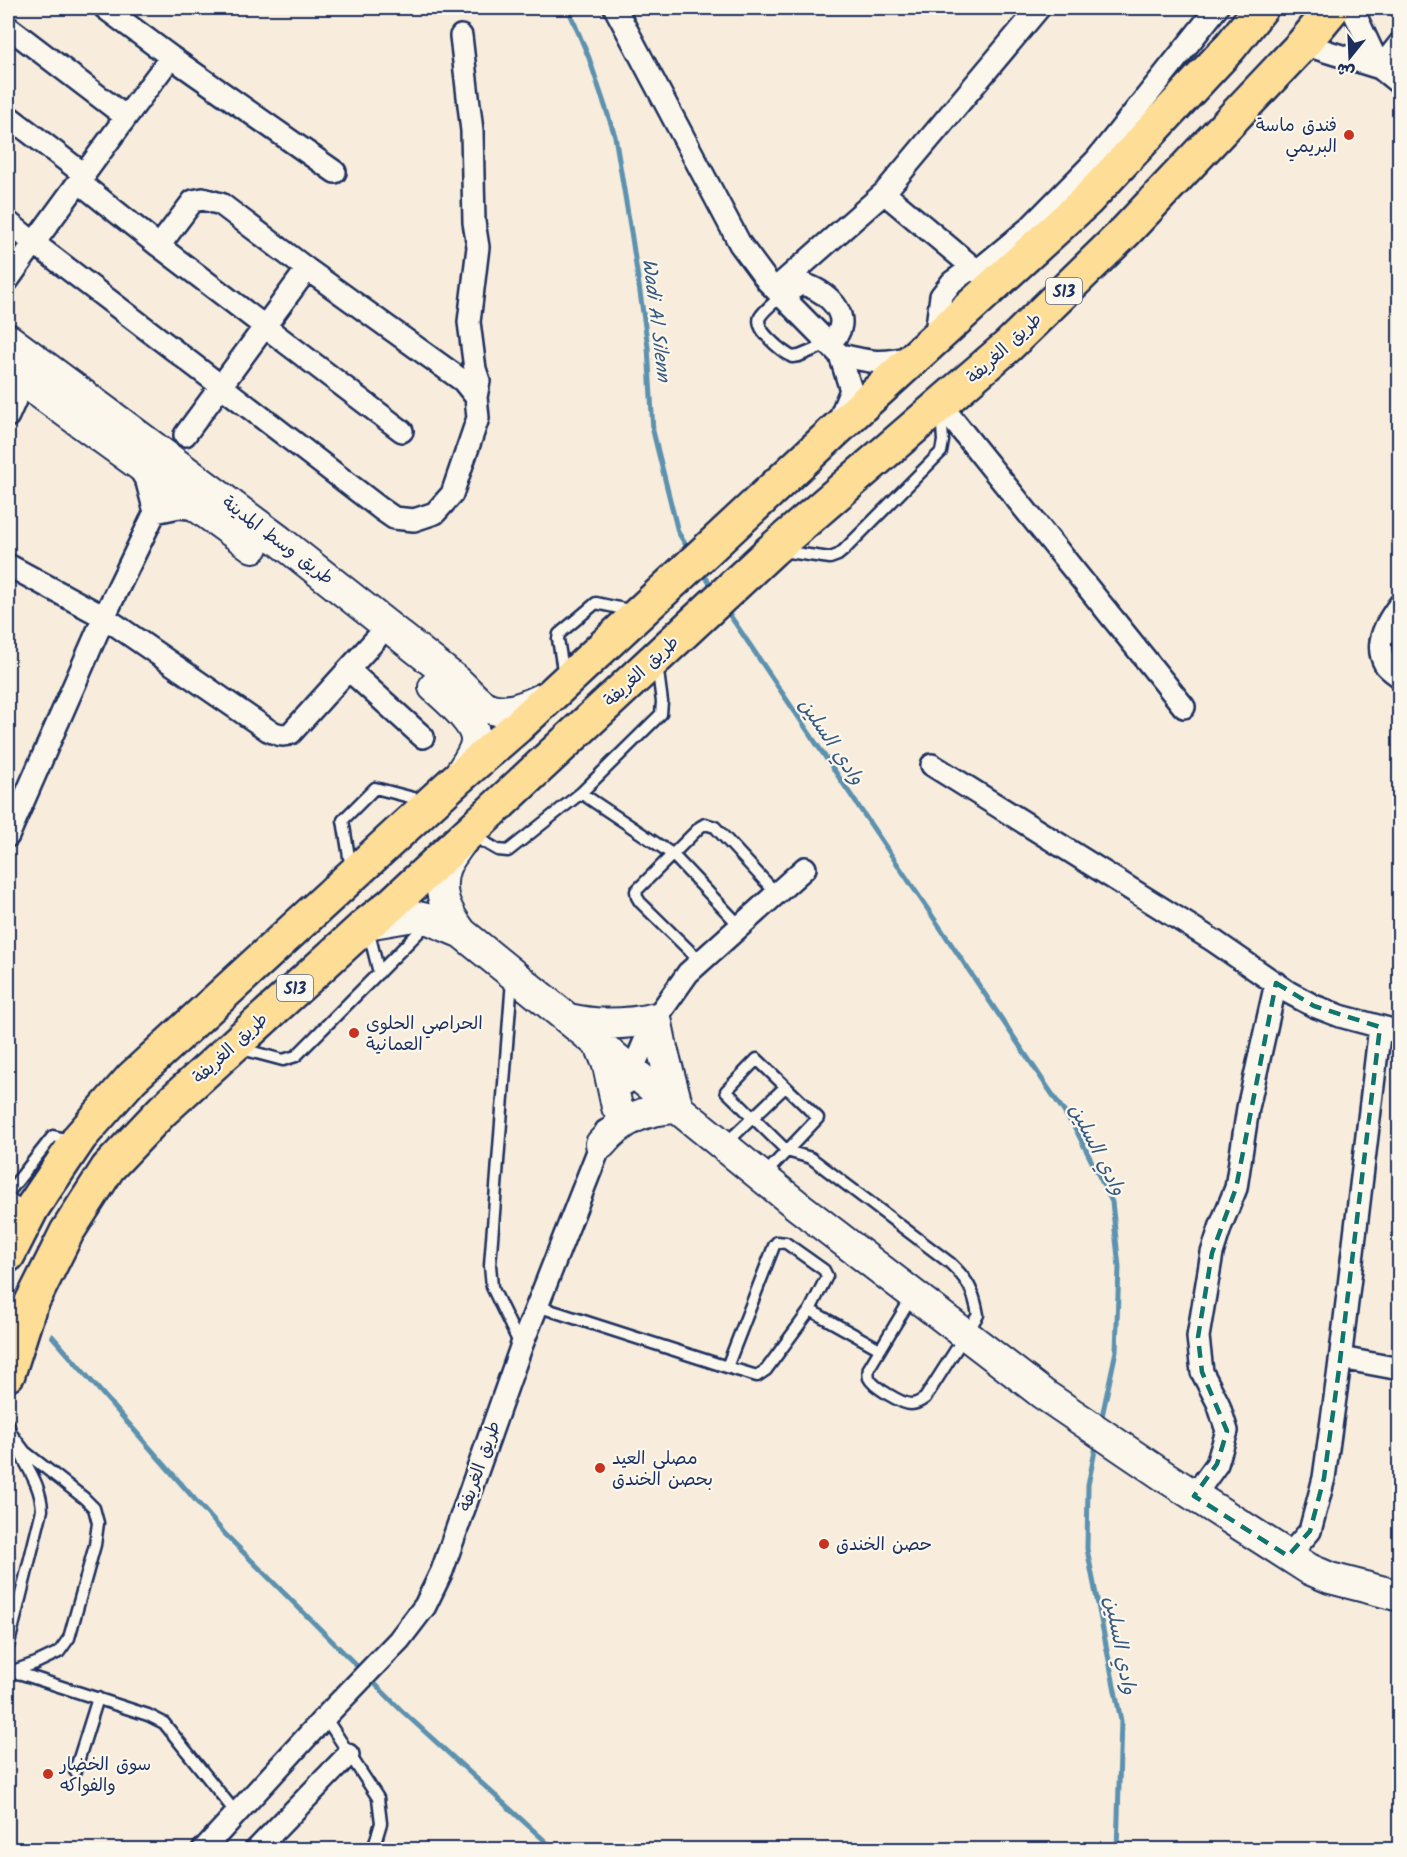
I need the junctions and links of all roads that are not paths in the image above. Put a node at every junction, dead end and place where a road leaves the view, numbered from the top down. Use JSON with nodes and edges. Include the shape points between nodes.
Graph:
{"nodes":[{"id":1,"x":105,"y":8,"type":"edge"},
{"id":2,"x":615,"y":8,"type":"edge"},
{"id":3,"x":1039,"y":8,"type":"edge"},
{"id":4,"x":1217,"y":8,"type":"edge"},
{"id":5,"x":1261,"y":8,"type":"edge"},
{"id":6,"x":1333,"y":8,"type":"edge"},
{"id":7,"x":1352,"y":8,"type":"edge"},
{"id":8,"x":8,"y":27,"type":"edge"},
{"id":9,"x":461,"y":36,"type":"dead end"},
{"id":10,"x":1400,"y":43,"type":"edge"},
{"id":11,"x":1303,"y":44,"type":"junction"},
{"id":12,"x":171,"y":57,"type":"junction"},
{"id":13,"x":1380,"y":68,"type":"junction"},
{"id":14,"x":1400,"y":84,"type":"edge"},
{"id":15,"x":8,"y":116,"type":"edge"},
{"id":16,"x":126,"y":117,"type":"junction"},
{"id":17,"x":335,"y":172,"type":"dead end"},
{"id":18,"x":82,"y":178,"type":"junction"},
{"id":19,"x":884,"y":193,"type":"junction"},
{"id":20,"x":8,"y":222,"type":"edge"},
{"id":21,"x":34,"y":243,"type":"junction"},
{"id":22,"x":159,"y":246,"type":"junction"},
{"id":23,"x":307,"y":269,"type":"junction"},
{"id":24,"x":984,"y":277,"type":"junction"},
{"id":25,"x":8,"y":280,"type":"edge"},
{"id":26,"x":778,"y":292,"type":"junction"},
{"id":27,"x":265,"y":328,"type":"junction"},
{"id":28,"x":8,"y":339,"type":"edge"},
{"id":29,"x":926,"y":348,"type":"junction"},
{"id":30,"x":834,"y":349,"type":"junction"},
{"id":31,"x":15,"y":376,"type":"edge"},
{"id":32,"x":221,"y":386,"type":"junction"},
{"id":33,"x":476,"y":397,"type":"junction"},
{"id":34,"x":941,"y":405,"type":"junction"},
{"id":35,"x":8,"y":416,"type":"edge"},
{"id":36,"x":402,"y":431,"type":"dead end"},
{"id":37,"x":832,"y":434,"type":"junction"},
{"id":38,"x":185,"y":435,"type":"junction"},
{"id":39,"x":139,"y":451,"type":"junction"},
{"id":40,"x":193,"y":476,"type":"junction"},
{"id":41,"x":202,"y":509,"type":"junction"},
{"id":42,"x":155,"y":512,"type":"junction"},
{"id":43,"x":772,"y":550,"type":"junction"},
{"id":44,"x":8,"y":565,"type":"edge"},
{"id":45,"x":1400,"y":604,"type":"edge"},
{"id":46,"x":104,"y":618,"type":"junction"},
{"id":47,"x":376,"y":639,"type":"junction"},
{"id":48,"x":656,"y":657,"type":"junction"},
{"id":49,"x":349,"y":670,"type":"junction"},
{"id":50,"x":1400,"y":677,"type":"edge"},
{"id":51,"x":559,"y":688,"type":"junction"},
{"id":52,"x":1184,"y":707,"type":"dead end"},
{"id":53,"x":423,"y":737,"type":"dead end"},
{"id":54,"x":932,"y":765,"type":"dead end"},
{"id":55,"x":457,"y":779,"type":"junction"},
{"id":56,"x":581,"y":793,"type":"junction"},
{"id":57,"x":431,"y":803,"type":"junction"},
{"id":58,"x":467,"y":832,"type":"junction"},
{"id":59,"x":8,"y":836,"type":"edge"},
{"id":60,"x":672,"y":854,"type":"junction"},
{"id":61,"x":805,"y":868,"type":"dead end"},
{"id":62,"x":352,"y":875,"type":"junction"},
{"id":63,"x":776,"y":893,"type":"junction"},
{"id":64,"x":431,"y":920,"type":"junction"},
{"id":65,"x":367,"y":924,"type":"junction"},
{"id":66,"x":740,"y":926,"type":"junction"},
{"id":67,"x":462,"y":933,"type":"junction"},
{"id":68,"x":700,"y":961,"type":"junction"},
{"id":69,"x":379,"y":973,"type":"junction"},
{"id":70,"x":512,"y":974,"type":"junction"},
{"id":71,"x":1276,"y":983,"type":"junction"},
{"id":72,"x":656,"y":1017,"type":"junction"},
{"id":73,"x":569,"y":1019,"type":"junction"},
{"id":74,"x":1390,"y":1029,"type":"edge"},
{"id":75,"x":600,"y":1045,"type":"junction"},
{"id":76,"x":232,"y":1047,"type":"junction"},
{"id":77,"x":633,"y":1072,"type":"junction"},
{"id":78,"x":785,"y":1087,"type":"junction"},
{"id":79,"x":617,"y":1107,"type":"junction"},
{"id":80,"x":678,"y":1108,"type":"junction"},
{"id":81,"x":753,"y":1118,"type":"junction"},
{"id":82,"x":601,"y":1144,"type":"junction"},
{"id":83,"x":724,"y":1145,"type":"junction"},
{"id":84,"x":787,"y":1151,"type":"junction"},
{"id":85,"x":763,"y":1177,"type":"junction"},
{"id":86,"x":14,"y":1202,"type":"edge"},
{"id":87,"x":8,"y":1255,"type":"edge"},
{"id":88,"x":913,"y":1294,"type":"junction"},
{"id":89,"x":537,"y":1306,"type":"junction"},
{"id":90,"x":810,"y":1310,"type":"junction"},
{"id":91,"x":966,"y":1335,"type":"junction"},
{"id":92,"x":521,"y":1347,"type":"junction"},
{"id":93,"x":880,"y":1350,"type":"junction"},
{"id":94,"x":1341,"y":1358,"type":"junction"},
{"id":95,"x":727,"y":1367,"type":"junction"},
{"id":96,"x":1400,"y":1370,"type":"edge"},
{"id":97,"x":8,"y":1374,"type":"edge"},
{"id":98,"x":9,"y":1428,"type":"edge"},
{"id":99,"x":1194,"y":1496,"type":"junction"},
{"id":100,"x":1288,"y":1556,"type":"junction"},
{"id":101,"x":1399,"y":1593,"type":"edge"},
{"id":102,"x":8,"y":1647,"type":"edge"},
{"id":103,"x":9,"y":1672,"type":"edge"},
{"id":104,"x":98,"y":1698,"type":"junction"},
{"id":105,"x":330,"y":1712,"type":"junction"},
{"id":106,"x":348,"y":1755,"type":"junction"},
{"id":107,"x":75,"y":1771,"type":"dead end"},
{"id":108,"x":236,"y":1813,"type":"junction"},
{"id":109,"x":203,"y":1850,"type":"edge"},
{"id":110,"x":256,"y":1850,"type":"edge"},
{"id":111,"x":373,"y":1850,"type":"edge"}],
"edges":[{"from":1,"to":12,"type":"street"},
{"from":2,"to":26,"type":"street","via":[[730,227],[756,268]]},
{"from":3,"to":19,"type":"street"},
{"from":4,"to":24,"type":"street","via":[[1096,160],[1029,228],[982,267]]},
{"from":5,"to":24,"type":"main road","number":"S13","via":[[1230,47],[1088,200]]},
{"from":6,"to":11,"type":"main road","name":"طريق الغريفة","number":"S13"},
{"from":7,"to":13,"type":"street"},
{"from":8,"to":16,"type":"street"},
{"from":9,"to":33,"type":"street","via":[[472,130],[478,247],[469,322],[479,381]]},
{"from":10,"to":13,"type":"street"},
{"from":11,"to":13,"type":"street"},
{"from":11,"to":34,"type":"main road","name":"طريق الغريفة","number":"S13","via":[[1125,232]]},
{"from":12,"to":16,"type":"street"},
{"from":12,"to":17,"type":"street"},
{"from":13,"to":14,"type":"street"},
{"from":15,"to":18,"type":"street"},
{"from":16,"to":18,"type":"street"},
{"from":18,"to":21,"type":"street"},
{"from":18,"to":22,"type":"street"},
{"from":19,"to":24,"type":"street"},
{"from":19,"to":26,"type":"street"},
{"from":20,"to":21,"type":"street"},
{"from":21,"to":25,"type":"street"},
{"from":21,"to":32,"type":"street"},
{"from":22,"to":23,"type":"street","via":[[193,201],[213,200]]},
{"from":22,"to":27,"type":"street"},
{"from":23,"to":27,"type":"street"},
{"from":23,"to":33,"type":"street","via":[[463,381]]},
{"from":24,"to":29,"type":"main road","number":"S13"},
{"from":26,"to":30,"type":"street"},
{"from":26,"to":30,"type":"street","via":[[800,284],[811,285],[830,298],[840,326]]},
{"from":26,"to":30,"type":"lane","via":[[761,316],[762,332],[792,357]]},
{"from":27,"to":32,"type":"street"},
{"from":27,"to":36,"type":"street"},
{"from":28,"to":39,"type":"street","name":"طريق وسط المدينة"},
{"from":29,"to":30,"type":"street","via":[[891,363],[870,362]]},
{"from":29,"to":37,"type":"main road","number":"S13"},
{"from":30,"to":37,"type":"street","via":[[851,390]]},
{"from":31,"to":35,"type":"street"},
{"from":31,"to":39,"type":"street","name":"طريق وسط المدينة"},
{"from":32,"to":33,"type":"street","via":[[381,509],[394,518],[414,520],[435,513],[452,494],[478,418]]},
{"from":32,"to":38,"type":"street"},
{"from":34,"to":43,"type":"main road","name":"طريق الغريفة","number":"S13"},
{"from":34,"to":43,"type":"lane","via":[[941,453],[844,550],[830,558]]},
{"from":34,"to":52,"type":"street"},
{"from":37,"to":51,"type":"main road","number":"S13"},
{"from":38,"to":39,"type":"street"},
{"from":38,"to":40,"type":"street","via":[[185,462]]},
{"from":39,"to":40,"type":"street","name":"طريق وسط المدينة"},
{"from":39,"to":41,"type":"street","name":"طريق وسط المدينة"},
{"from":39,"to":42,"type":"street"},
{"from":40,"to":51,"type":"street","name":"طريق وسط المدينة","via":[[378,617],[482,704],[506,711],[529,705]]},
{"from":41,"to":42,"type":"street","via":[[179,507]]},
{"from":41,"to":47,"type":"street","name":"طريق وسط المدينة"},
{"from":42,"to":46,"type":"street"},
{"from":43,"to":48,"type":"main road","name":"طريق الغريفة","number":"S13"},
{"from":44,"to":46,"type":"street"},
{"from":45,"to":50,"type":"street","via":[[1387,621],[1381,643],[1386,666]]},
{"from":46,"to":49,"type":"street","via":[[280,735],[291,733]]},
{"from":46,"to":59,"type":"street"},
{"from":47,"to":49,"type":"street"},
{"from":47,"to":55,"type":"street","name":"طريق وسط المدينة","via":[[461,712],[475,733],[476,743]]},
{"from":48,"to":56,"type":"lane","via":[[661,714]]},
{"from":48,"to":58,"type":"main road","name":"طريق الغريفة","number":"S13"},
{"from":49,"to":53,"type":"street"},
{"from":51,"to":55,"type":"main road","number":"S13"},
{"from":54,"to":71,"type":"street"},
{"from":55,"to":57,"type":"main road","number":"S13"},
{"from":56,"to":58,"type":"lane","via":[[508,851],[498,850]]},
{"from":56,"to":60,"type":"lane"},
{"from":57,"to":62,"type":"main road","number":"S13"},
{"from":57,"to":62,"type":"lane","via":[[375,788],[343,820]]},
{"from":58,"to":65,"type":"main road","name":"طريق الغريفة","number":"S13"},
{"from":58,"to":67,"type":"street","via":[[445,867],[442,886],[444,904]]},
{"from":60,"to":63,"type":"lane","via":[[700,827],[710,824]]},
{"from":60,"to":66,"type":"lane"},
{"from":60,"to":68,"type":"lane","via":[[640,886],[637,897]]},
{"from":61,"to":63,"type":"street","name":"طريق الغريفة"},
{"from":62,"to":86,"type":"main road","number":"S13","via":[[132,1078],[77,1142]]},
{"from":63,"to":66,"type":"street","name":"طريق الغريفة"},
{"from":64,"to":65,"type":"street","via":[[414,916]]},
{"from":64,"to":67,"type":"street"},
{"from":64,"to":69,"type":"lane"},
{"from":65,"to":69,"type":"lane"},
{"from":65,"to":76,"type":"main road","name":"طريق الغريفة","number":"S13"},
{"from":66,"to":68,"type":"street","name":"طريق الغريفة"},
{"from":67,"to":70,"type":"street"},
{"from":68,"to":72,"type":"street","name":"طريق الغريفة"},
{"from":69,"to":76,"type":"lane","via":[[296,1056],[283,1060]]},
{"from":70,"to":73,"type":"street"},
{"from":70,"to":92,"type":"lane","via":[[490,1265],[495,1297]]},
{"from":71,"to":74,"type":"street","via":[[1314,1006]]},
{"from":71,"to":99,"type":"street","via":[[1248,1108],[1236,1188],[1212,1253],[1198,1337],[1202,1372],[1227,1431],[1217,1464]]},
{"from":72,"to":73,"type":"street","via":[[613,1024]]},
{"from":72,"to":77,"type":"street","name":"طريق الغريفة"},
{"from":72,"to":80,"type":"street"},
{"from":73,"to":75,"type":"street"},
{"from":74,"to":94,"type":"street"},
{"from":75,"to":77,"type":"street"},
{"from":75,"to":79,"type":"street"},
{"from":76,"to":97,"type":"main road","name":"طريق الغريفة","number":"S13","via":[[162,1111],[108,1168],[67,1232],[34,1299]]},
{"from":77,"to":79,"type":"street","name":"طريق الغريفة"},
{"from":77,"to":80,"type":"street"},
{"from":78,"to":81,"type":"lane"},
{"from":78,"to":81,"type":"lane","via":[[757,1059],[726,1091]]},
{"from":78,"to":84,"type":"lane","via":[[818,1118]]},
{"from":79,"to":82,"type":"street","name":"طريق الغريفة"},
{"from":80,"to":82,"type":"street","via":[[643,1112],[612,1130]]},
{"from":80,"to":83,"type":"street"},
{"from":81,"to":83,"type":"lane"},
{"from":81,"to":84,"type":"lane"},
{"from":82,"to":89,"type":"street","name":"طريق الغريفة"},
{"from":83,"to":85,"type":"street"},
{"from":84,"to":85,"type":"lane"},
{"from":84,"to":91,"type":"lane","via":[[811,1158],[965,1277],[975,1296],[978,1315]]},
{"from":85,"to":88,"type":"street"},
{"from":86,"to":87,"type":"main road","number":"S13"},
{"from":88,"to":91,"type":"street"},
{"from":88,"to":93,"type":"lane"},
{"from":89,"to":92,"type":"street","name":"طريق الغريفة"},
{"from":89,"to":95,"type":"lane"},
{"from":90,"to":93,"type":"lane"},
{"from":90,"to":95,"type":"lane","via":[[762,1374]]},
{"from":90,"to":95,"type":"lane","via":[[826,1273],[786,1243],[777,1242]]},
{"from":91,"to":93,"type":"lane","via":[[918,1403],[902,1402],[873,1384],[869,1368]]},
{"from":91,"to":99,"type":"street","via":[[1043,1394]]},
{"from":92,"to":105,"type":"street","name":"طريق الغريفة","via":[[442,1571],[424,1606],[399,1640]]},
{"from":94,"to":96,"type":"street"},
{"from":94,"to":100,"type":"street","via":[[1324,1478],[1310,1531]]},
{"from":98,"to":102,"type":"lane","via":[[38,1486],[42,1510]]},
{"from":98,"to":103,"type":"lane","via":[[25,1452],[94,1508],[98,1523],[69,1638],[59,1652]]},
{"from":99,"to":100,"type":"street"},
{"from":100,"to":101,"type":"street","via":[[1330,1578]]},
{"from":103,"to":104,"type":"lane"},
{"from":104,"to":107,"type":"lane"},
{"from":104,"to":108,"type":"lane","via":[[164,1723]]},
{"from":105,"to":106,"type":"lane"},
{"from":105,"to":108,"type":"street","name":"طريق الغريفة"},
{"from":106,"to":110,"type":"street"},
{"from":106,"to":111,"type":"lane","via":[[380,1805],[381,1822]]},
{"from":108,"to":109,"type":"street","name":"طريق الغريفة"}]}
